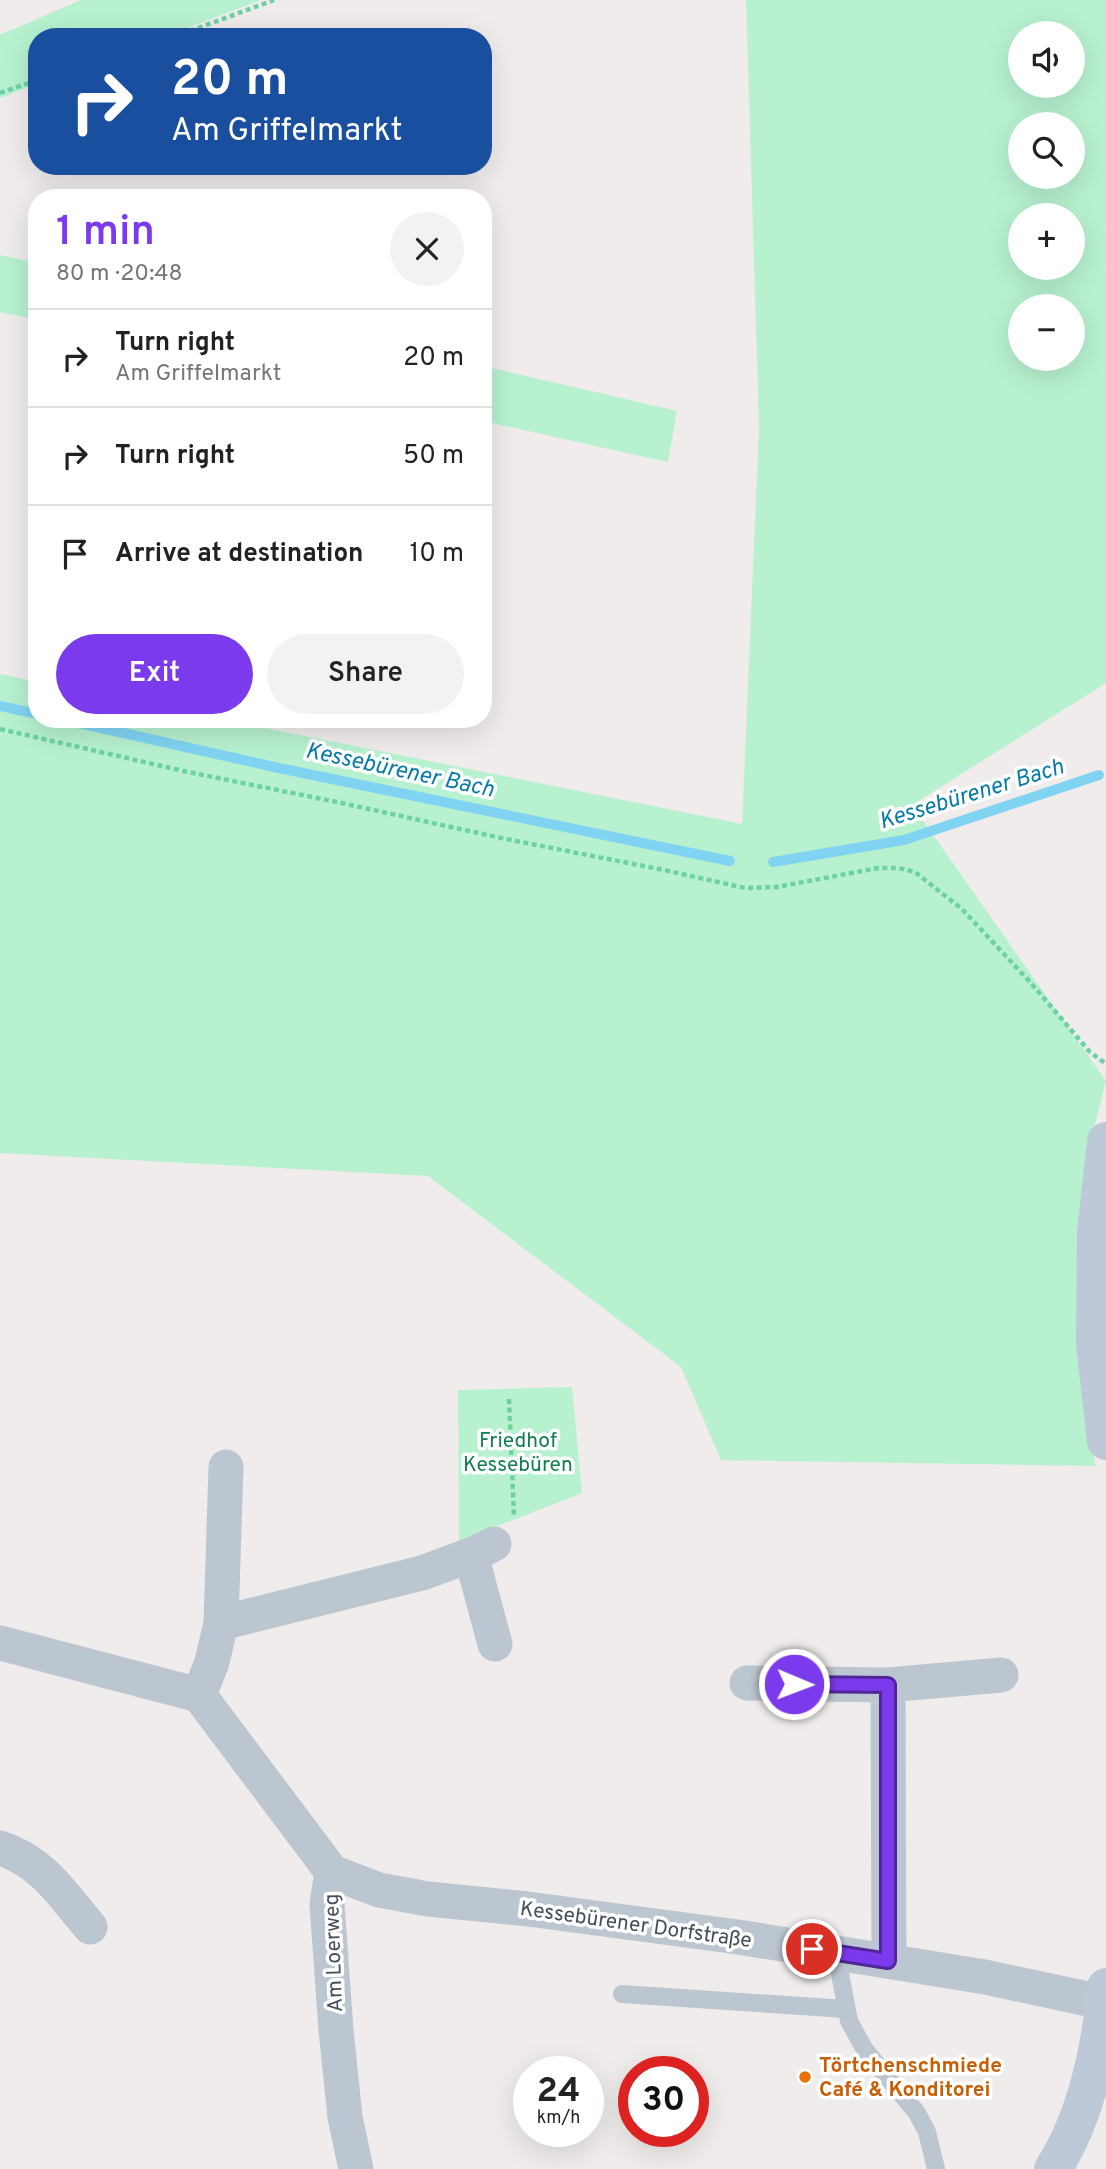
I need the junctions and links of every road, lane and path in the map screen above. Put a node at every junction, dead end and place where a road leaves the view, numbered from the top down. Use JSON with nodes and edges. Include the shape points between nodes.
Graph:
{"nodes":[{"id":1,"x":274,"y":0,"type":"edge"},
{"id":2,"x":198,"y":28,"type":"edge"},
{"id":3,"x":28,"y":83,"type":"edge"},
{"id":4,"x":0,"y":93,"type":"edge"},
{"id":5,"x":0,"y":729,"type":"edge"},
{"id":6,"x":1106,"y":1064,"type":"edge"},
{"id":7,"x":1106,"y":1141,"type":"edge"},
{"id":8,"x":509,"y":1399,"type":"dead end"},
{"id":9,"x":1106,"y":1441,"type":"edge"},
{"id":10,"x":534,"y":1446,"type":"dead end"},
{"id":11,"x":511,"y":1447,"type":"junction"},
{"id":12,"x":226,"y":1467,"type":"dead end"},
{"id":13,"x":482,"y":1550,"type":"junction"},
{"id":14,"x":221,"y":1623,"type":"junction"},
{"id":15,"x":0,"y":1643,"type":"edge"},
{"id":16,"x":495,"y":1644,"type":"dead end"},
{"id":17,"x":1001,"y":1675,"type":"dead end"},
{"id":18,"x":747,"y":1684,"type":"dead end"},
{"id":19,"x":888,"y":1685,"type":"junction"},
{"id":20,"x":199,"y":1695,"type":"junction"},
{"id":21,"x":0,"y":1847,"type":"edge"},
{"id":22,"x":332,"y":1872,"type":"junction"},
{"id":23,"x":90,"y":1927,"type":"dead end"},
{"id":24,"x":836,"y":1953,"type":"junction"},
{"id":25,"x":888,"y":1961,"type":"junction"},
{"id":26,"x":622,"y":1993,"type":"dead end"},
{"id":27,"x":1106,"y":1998,"type":"edge"},
{"id":28,"x":846,"y":2009,"type":"junction"},
{"id":29,"x":356,"y":2169,"type":"edge"},
{"id":30,"x":936,"y":2169,"type":"edge"},
{"id":31,"x":1053,"y":2169,"type":"edge"}],
"edges":[{"from":1,"to":2,"type":"path"},
{"from":3,"to":4,"type":"path"},
{"from":5,"to":6,"type":"path","via":[[745,888],[777,887],[878,868],[915,872],[962,909],[1090,1052]]},
{"from":7,"to":9,"type":"main road","via":[[1096,1232],[1095,1330]]},
{"from":8,"to":11,"type":"path"},
{"from":10,"to":11,"type":"path"},
{"from":11,"to":13,"type":"path","via":[[515,1532]]},
{"from":12,"to":14,"type":"street"},
{"from":13,"to":14,"type":"street","via":[[422,1573]]},
{"from":13,"to":16,"type":"street"},
{"from":14,"to":20,"type":"street"},
{"from":15,"to":20,"type":"street"},
{"from":17,"to":19,"type":"street"},
{"from":18,"to":19,"type":"street"},
{"from":19,"to":25,"type":"street"},
{"from":20,"to":22,"type":"street","name":"Am Loerweg"},
{"from":21,"to":23,"type":"street","via":[[39,1868]]},
{"from":22,"to":24,"type":"street","name":"Kessebürener Dorfstraße","via":[[379,1890],[428,1899],[554,1912]]},
{"from":22,"to":29,"type":"street","name":"Am Loerweg","via":[[327,1904],[336,2029],[345,2117]]},
{"from":24,"to":25,"type":"street","name":"Kessebürener Dorfstraße"},
{"from":24,"to":28,"type":"lane"},
{"from":25,"to":27,"type":"street","name":"Kessebürener Dorfstraße"},
{"from":26,"to":28,"type":"lane"},
{"from":27,"to":31,"type":"main road","via":[[1079,2115]]},
{"from":28,"to":30,"type":"lane","via":[[865,2050],[917,2113]]}]}
